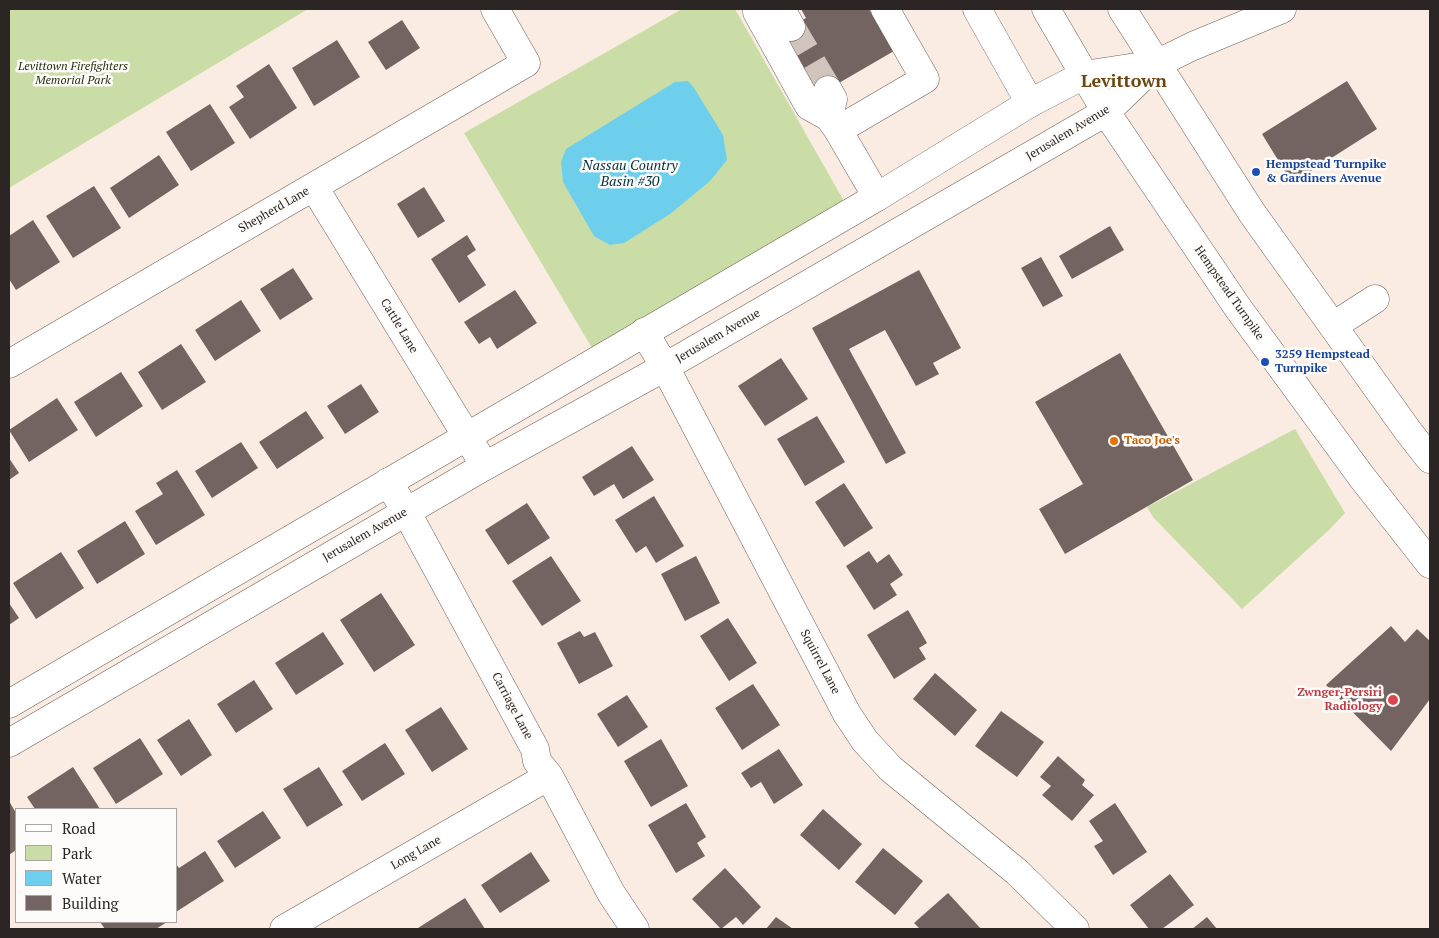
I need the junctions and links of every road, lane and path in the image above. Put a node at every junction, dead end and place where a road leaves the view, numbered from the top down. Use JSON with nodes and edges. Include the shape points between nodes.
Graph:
{"nodes":[{"id":1,"x":495,"y":9,"type":"edge"},
{"id":2,"x":757,"y":9,"type":"edge"},
{"id":3,"x":885,"y":9,"type":"edge"},
{"id":4,"x":977,"y":9,"type":"edge"},
{"id":5,"x":1046,"y":9,"type":"edge"},
{"id":6,"x":1122,"y":9,"type":"edge"},
{"id":7,"x":1282,"y":9,"type":"edge"},
{"id":8,"x":1156,"y":64,"type":"junction"},
{"id":9,"x":1084,"y":75,"type":"junction"},
{"id":10,"x":828,"y":90,"type":"tunnel mouth"},
{"id":11,"x":1030,"y":103,"type":"junction"},
{"id":12,"x":1106,"y":112,"type":"junction"},
{"id":13,"x":834,"y":124,"type":"junction"},
{"id":14,"x":314,"y":187,"type":"junction"},
{"id":15,"x":877,"y":197,"type":"junction"},
{"id":16,"x":1374,"y":299,"type":"dead end"},
{"id":17,"x":1333,"y":326,"type":"junction"},
{"id":18,"x":644,"y":332,"type":"junction"},
{"id":19,"x":9,"y":364,"type":"edge"},
{"id":20,"x":665,"y":367,"type":"junction"},
{"id":21,"x":466,"y":436,"type":"junction"},
{"id":22,"x":1430,"y":459,"type":"edge"},
{"id":23,"x":485,"y":466,"type":"junction"},
{"id":24,"x":388,"y":482,"type":"junction"},
{"id":25,"x":406,"y":511,"type":"junction"},
{"id":26,"x":1430,"y":564,"type":"edge"},
{"id":27,"x":9,"y":704,"type":"edge"},
{"id":28,"x":9,"y":743,"type":"edge"},
{"id":29,"x":549,"y":776,"type":"junction"},
{"id":30,"x":284,"y":929,"type":"edge"},
{"id":31,"x":635,"y":929,"type":"edge"},
{"id":32,"x":1075,"y":929,"type":"edge"}],
"edges":[{"from":1,"to":14,"type":"main road","name":"Shepherd Lane","via":[[526,63]]},
{"from":2,"to":13,"type":"main road","via":[[810,106]]},
{"from":3,"to":13,"type":"main road","via":[[924,79]]},
{"from":4,"to":11,"type":"main road"},
{"from":5,"to":9,"type":"main road","name":"Hempstead Turnpike"},
{"from":6,"to":8,"type":"main road"},
{"from":7,"to":8,"type":"main road"},
{"from":8,"to":9,"type":"main road"},
{"from":8,"to":12,"type":"main road","name":"Jerusalem Avenue"},
{"from":8,"to":17,"type":"main road","via":[[1252,213]]},
{"from":9,"to":11,"type":"main road"},
{"from":9,"to":12,"type":"main road","name":"Hempstead Turnpike"},
{"from":10,"to":13,"type":"main road","via":[[833,99]]},
{"from":11,"to":15,"type":"main road"},
{"from":12,"to":20,"type":"main road","name":"Jerusalem Avenue"},
{"from":12,"to":26,"type":"main road","name":"Hempstead Turnpike","via":[[1238,308]]},
{"from":13,"to":15,"type":"main road"},
{"from":14,"to":19,"type":"main road","name":"Shepherd Lane"},
{"from":14,"to":21,"type":"main road","name":"Cattle Lane"},
{"from":15,"to":18,"type":"main road"},
{"from":16,"to":17,"type":"main road"},
{"from":17,"to":22,"type":"main road"},
{"from":18,"to":20,"type":"main road","name":"Squirrel Lane"},
{"from":18,"to":21,"type":"main road"},
{"from":20,"to":23,"type":"main road","name":"Jerusalem Avenue"},
{"from":20,"to":32,"type":"main road","name":"Squirrel Lane","via":[[847,714],[865,742],[891,769],[1017,872]]},
{"from":21,"to":23,"type":"main road","name":"Cattle Lane"},
{"from":21,"to":24,"type":"main road"},
{"from":23,"to":25,"type":"main road","name":"Jerusalem Avenue"},
{"from":24,"to":25,"type":"main road","name":"Carriage Lane"},
{"from":24,"to":27,"type":"main road"},
{"from":25,"to":28,"type":"main road","name":"Jerusalem Avenue"},
{"from":25,"to":29,"type":"main road","name":"Carriage Lane","via":[[535,749],[537,761]]},
{"from":29,"to":30,"type":"main road","name":"Long Lane"},
{"from":29,"to":31,"type":"main road","name":"Carriage Lane","via":[[611,893]]}]}
